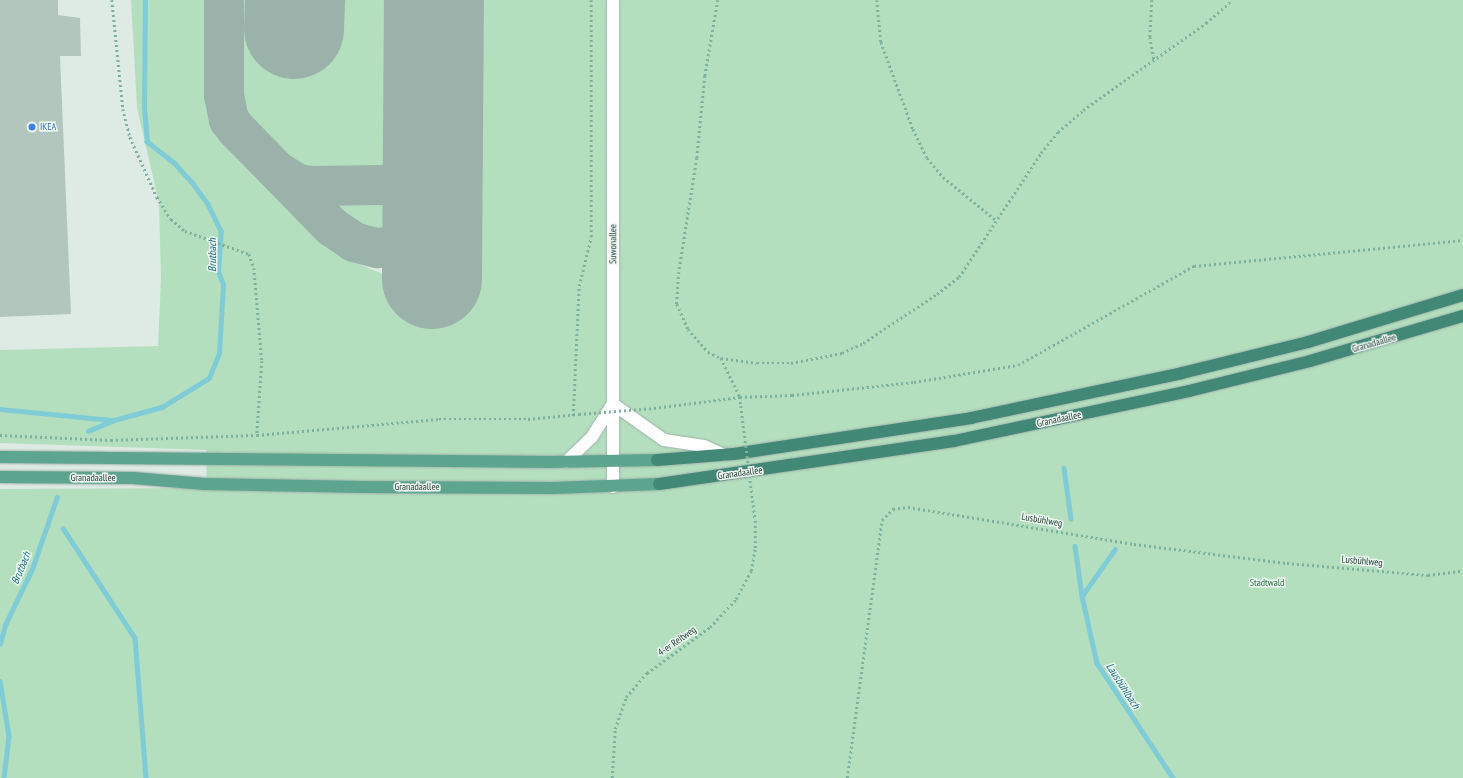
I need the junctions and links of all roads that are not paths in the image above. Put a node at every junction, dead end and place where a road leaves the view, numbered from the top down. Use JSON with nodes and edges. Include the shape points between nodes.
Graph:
{"nodes":[{"id":1,"x":613,"y":0,"type":"edge"},
{"id":2,"x":1463,"y":295,"type":"edge"},
{"id":3,"x":1463,"y":316,"type":"edge"},
{"id":4,"x":613,"y":404,"type":"junction"},
{"id":5,"x":724,"y":455,"type":"junction"},
{"id":6,"x":0,"y":457,"type":"edge"},
{"id":7,"x":657,"y":460,"type":"joint"},
{"id":8,"x":613,"y":461,"type":"junction"},
{"id":9,"x":566,"y":462,"type":"junction"},
{"id":10,"x":0,"y":477,"type":"edge"},
{"id":11,"x":659,"y":484,"type":"joint"},
{"id":12,"x":613,"y":487,"type":"junction"}],
"edges":[{"from":1,"to":4,"type":"street","name":"Suwonallee"},
{"from":2,"to":5,"type":"highway","name":"Granadaallee","via":[[1308,342],[1127,385],[971,418]]},
{"from":3,"to":11,"type":"highway","name":"Granadaallee","via":[[1310,361],[1189,391],[970,438],[836,460]]},
{"from":4,"to":5,"type":"street","via":[[664,440],[704,446]]},
{"from":4,"to":8,"type":"street","name":"Suwonallee"},
{"from":4,"to":9,"type":"street","via":[[592,437]]},
{"from":5,"to":7,"type":"highway","name":"Granadaallee"},
{"from":6,"to":9,"type":"main road","name":"Granadaallee"},
{"from":7,"to":8,"type":"main road","name":"Granadaallee"},
{"from":8,"to":9,"type":"main road","name":"Granadaallee"},
{"from":8,"to":12,"type":"street","name":"Suwonallee"},
{"from":10,"to":12,"type":"main road","name":"Granadaallee","via":[[133,478],[205,484],[362,487]]},
{"from":11,"to":12,"type":"main road","name":"Granadaallee"}]}
